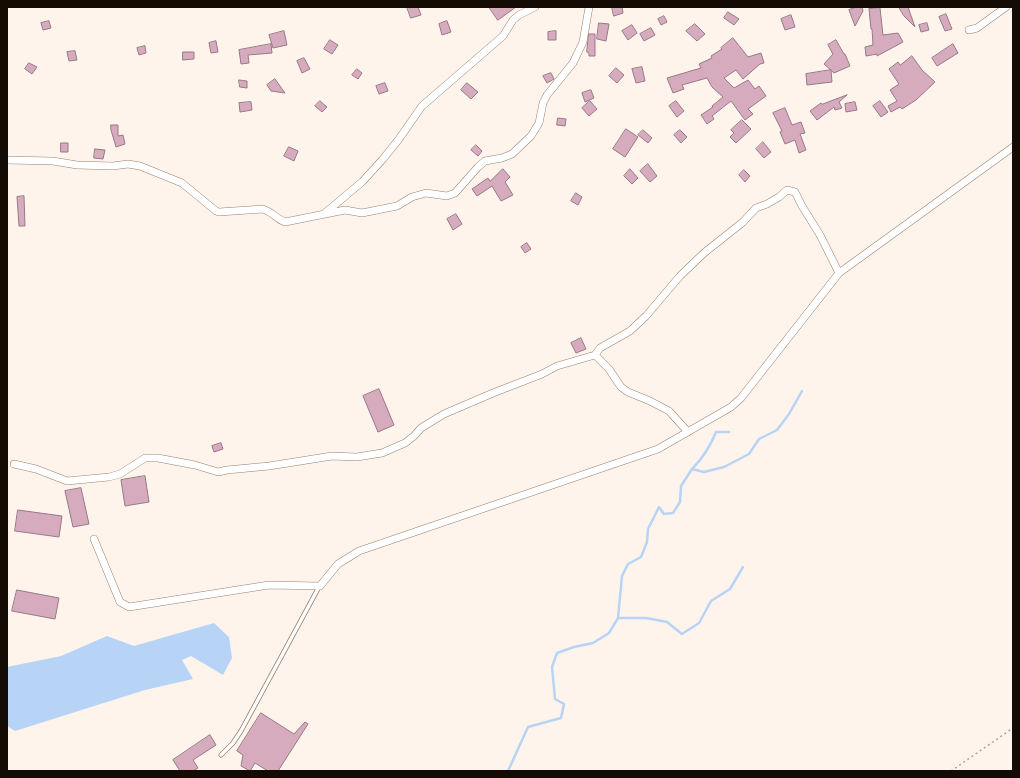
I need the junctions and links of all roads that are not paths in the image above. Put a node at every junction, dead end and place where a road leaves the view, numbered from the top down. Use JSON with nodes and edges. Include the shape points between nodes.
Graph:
{"nodes":[{"id":1,"x":535,"y":7,"type":"edge"},
{"id":2,"x":589,"y":7,"type":"edge"},
{"id":3,"x":1006,"y":7,"type":"edge"},
{"id":4,"x":970,"y":30,"type":"dead end"},
{"id":5,"x":1013,"y":147,"type":"edge"},
{"id":6,"x":7,"y":160,"type":"edge"},
{"id":7,"x":325,"y":213,"type":"junction"},
{"id":8,"x":839,"y":273,"type":"junction"},
{"id":9,"x":595,"y":355,"type":"junction"},
{"id":10,"x":688,"y":432,"type":"junction"},
{"id":11,"x":14,"y":464,"type":"dead end"},
{"id":12,"x":94,"y":539,"type":"dead end"},
{"id":13,"x":320,"y":586,"type":"junction"},
{"id":14,"x":221,"y":755,"type":"dead end"}],
"edges":[{"from":1,"to":7,"type":"street","via":[[513,20],[503,36],[422,106],[383,159],[362,182]]},
{"from":2,"to":7,"type":"street","via":[[583,42],[573,63],[546,95],[540,123],[512,154],[485,161],[455,193],[447,196],[426,193],[412,197],[397,206],[362,213],[345,210]]},
{"from":3,"to":4,"type":"street","via":[[977,28]]},
{"from":5,"to":8,"type":"street"},
{"from":6,"to":7,"type":"street","via":[[140,166],[182,183],[219,212],[263,209],[285,222]]},
{"from":8,"to":9,"type":"street","via":[[795,192],[787,190],[767,204],[756,208],[680,276],[630,331],[600,348]]},
{"from":8,"to":10,"type":"street","via":[[741,398],[731,407]]},
{"from":9,"to":10,"type":"street","via":[[609,369],[621,387],[668,411]]},
{"from":9,"to":11,"type":"street","via":[[557,366],[444,414],[421,428],[405,443],[382,453],[356,457],[332,456],[218,472],[195,465],[145,458],[120,474],[67,481]]},
{"from":10,"to":13,"type":"street","via":[[658,449],[360,551],[338,564]]},
{"from":12,"to":13,"type":"street","via":[[120,602],[129,607],[269,585]]},
{"from":13,"to":14,"type":"lane","via":[[241,731]]}]}
